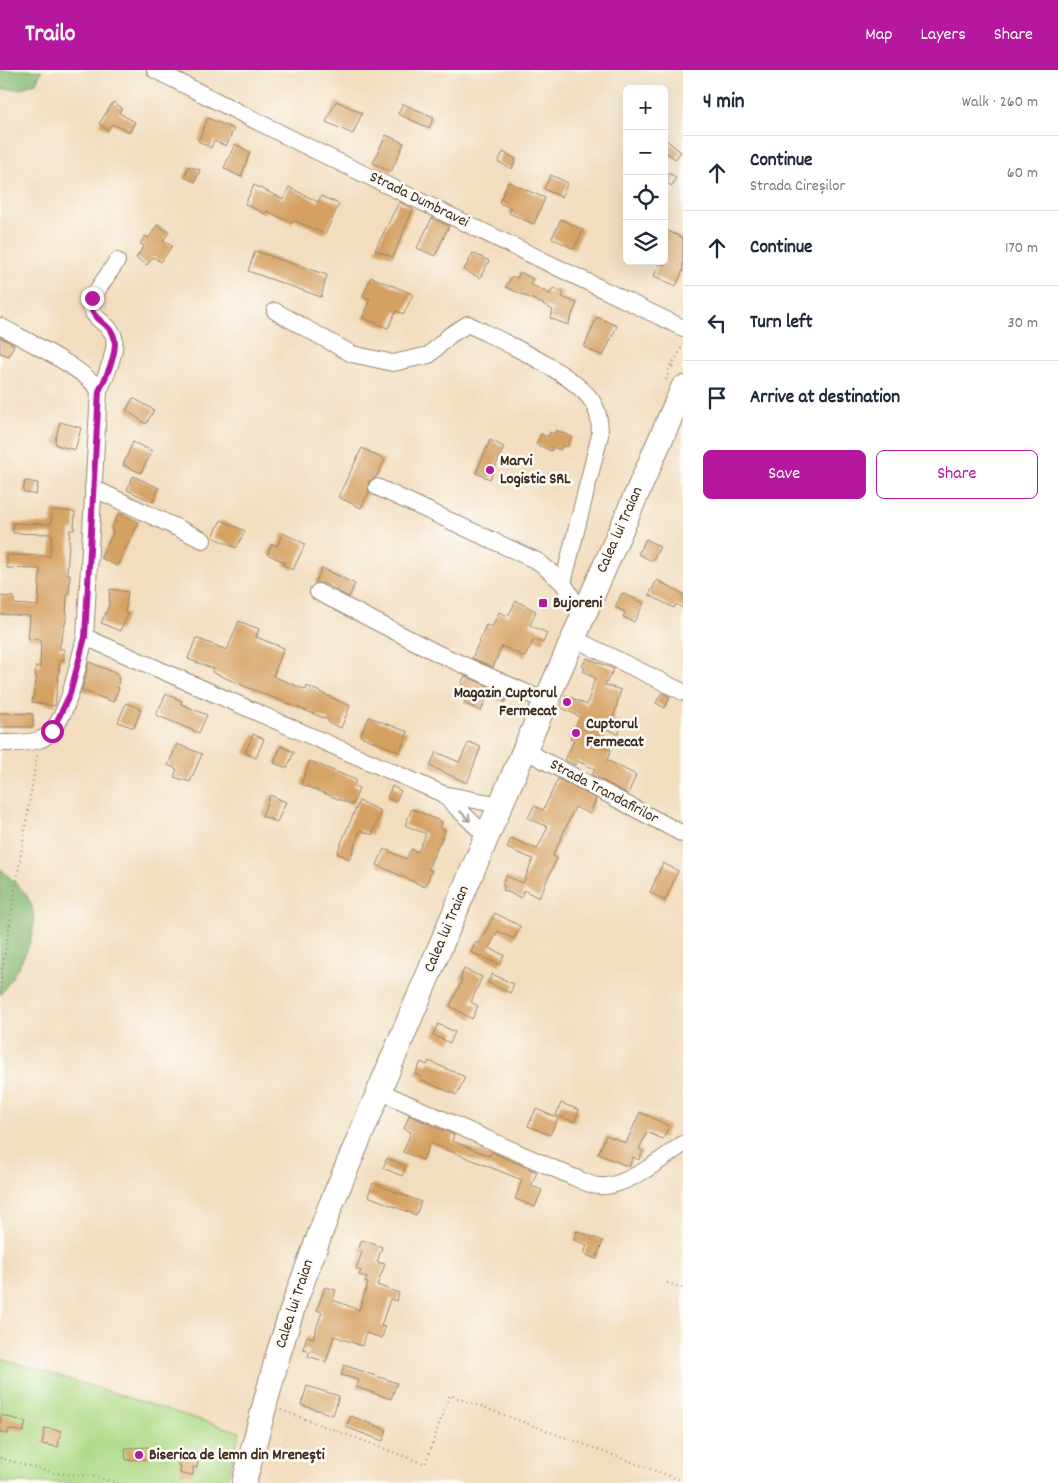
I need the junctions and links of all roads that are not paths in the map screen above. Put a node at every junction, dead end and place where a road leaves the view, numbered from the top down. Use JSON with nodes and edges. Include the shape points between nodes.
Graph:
{"nodes":[{"id":1,"x":155,"y":70,"type":"edge"},
{"id":2,"x":117,"y":261,"type":"dead end"},
{"id":3,"x":275,"y":311,"type":"dead end"},
{"id":4,"x":0,"y":326,"type":"edge"},
{"id":5,"x":683,"y":328,"type":"edge"},
{"id":6,"x":683,"y":388,"type":"edge"},
{"id":7,"x":99,"y":391,"type":"junction"},
{"id":8,"x":376,"y":487,"type":"dead end"},
{"id":9,"x":93,"y":488,"type":"junction"},
{"id":10,"x":203,"y":540,"type":"dead end"},
{"id":11,"x":563,"y":583,"type":"junction"},
{"id":12,"x":318,"y":592,"type":"dead end"},
{"id":13,"x":583,"y":615,"type":"junction"},
{"id":14,"x":85,"y":637,"type":"junction"},
{"id":15,"x":573,"y":638,"type":"junction"},
{"id":16,"x":683,"y":692,"type":"edge"},
{"id":17,"x":545,"y":701,"type":"junction"},
{"id":18,"x":0,"y":743,"type":"edge"},
{"id":19,"x":524,"y":750,"type":"junction"},
{"id":20,"x":443,"y":794,"type":"junction"},
{"id":21,"x":500,"y":805,"type":"junction"},
{"id":22,"x":683,"y":834,"type":"edge"},
{"id":23,"x":487,"y":837,"type":"junction"},
{"id":24,"x":379,"y":1091,"type":"junction"},
{"id":25,"x":683,"y":1144,"type":"edge"},
{"id":26,"x":244,"y":1483,"type":"edge"}],
"edges":[{"from":1,"to":5,"type":"street","name":"Strada Dumbravei"},
{"from":2,"to":7,"type":"street","via":[[90,305],[94,316],[110,329],[115,341]]},
{"from":3,"to":11,"type":"street","via":[[352,354],[393,363],[428,355],[468,324],[532,356],[573,383],[592,401],[599,416],[600,435]]},
{"from":4,"to":7,"type":"street","via":[[82,374]]},
{"from":6,"to":13,"type":"highway","name":"Calea lui Traian"},
{"from":7,"to":9,"type":"street"},
{"from":8,"to":11,"type":"street","via":[[526,554]]},
{"from":9,"to":10,"type":"street"},
{"from":9,"to":14,"type":"street"},
{"from":11,"to":13,"type":"street"},
{"from":12,"to":17,"type":"street","via":[[439,654]]},
{"from":13,"to":15,"type":"highway","name":"Calea lui Traian"},
{"from":14,"to":18,"type":"street","via":[[70,694],[52,731],[40,740]]},
{"from":14,"to":20,"type":"street"},
{"from":15,"to":16,"type":"street"},
{"from":15,"to":17,"type":"highway","name":"Calea lui Traian"},
{"from":17,"to":19,"type":"highway","name":"Calea lui Traian"},
{"from":19,"to":21,"type":"highway","name":"Calea lui Traian"},
{"from":19,"to":22,"type":"street","name":"Strada Trandafirilor"},
{"from":20,"to":21,"type":"street"},
{"from":20,"to":23,"type":"street","one_way":true},
{"from":21,"to":23,"type":"highway","name":"Calea lui Traian"},
{"from":23,"to":24,"type":"highway","name":"Calea lui Traian"},
{"from":24,"to":25,"type":"street","via":[[599,1186],[626,1180]]},
{"from":24,"to":26,"type":"highway","name":"Calea lui Traian","via":[[294,1304]]}]}
